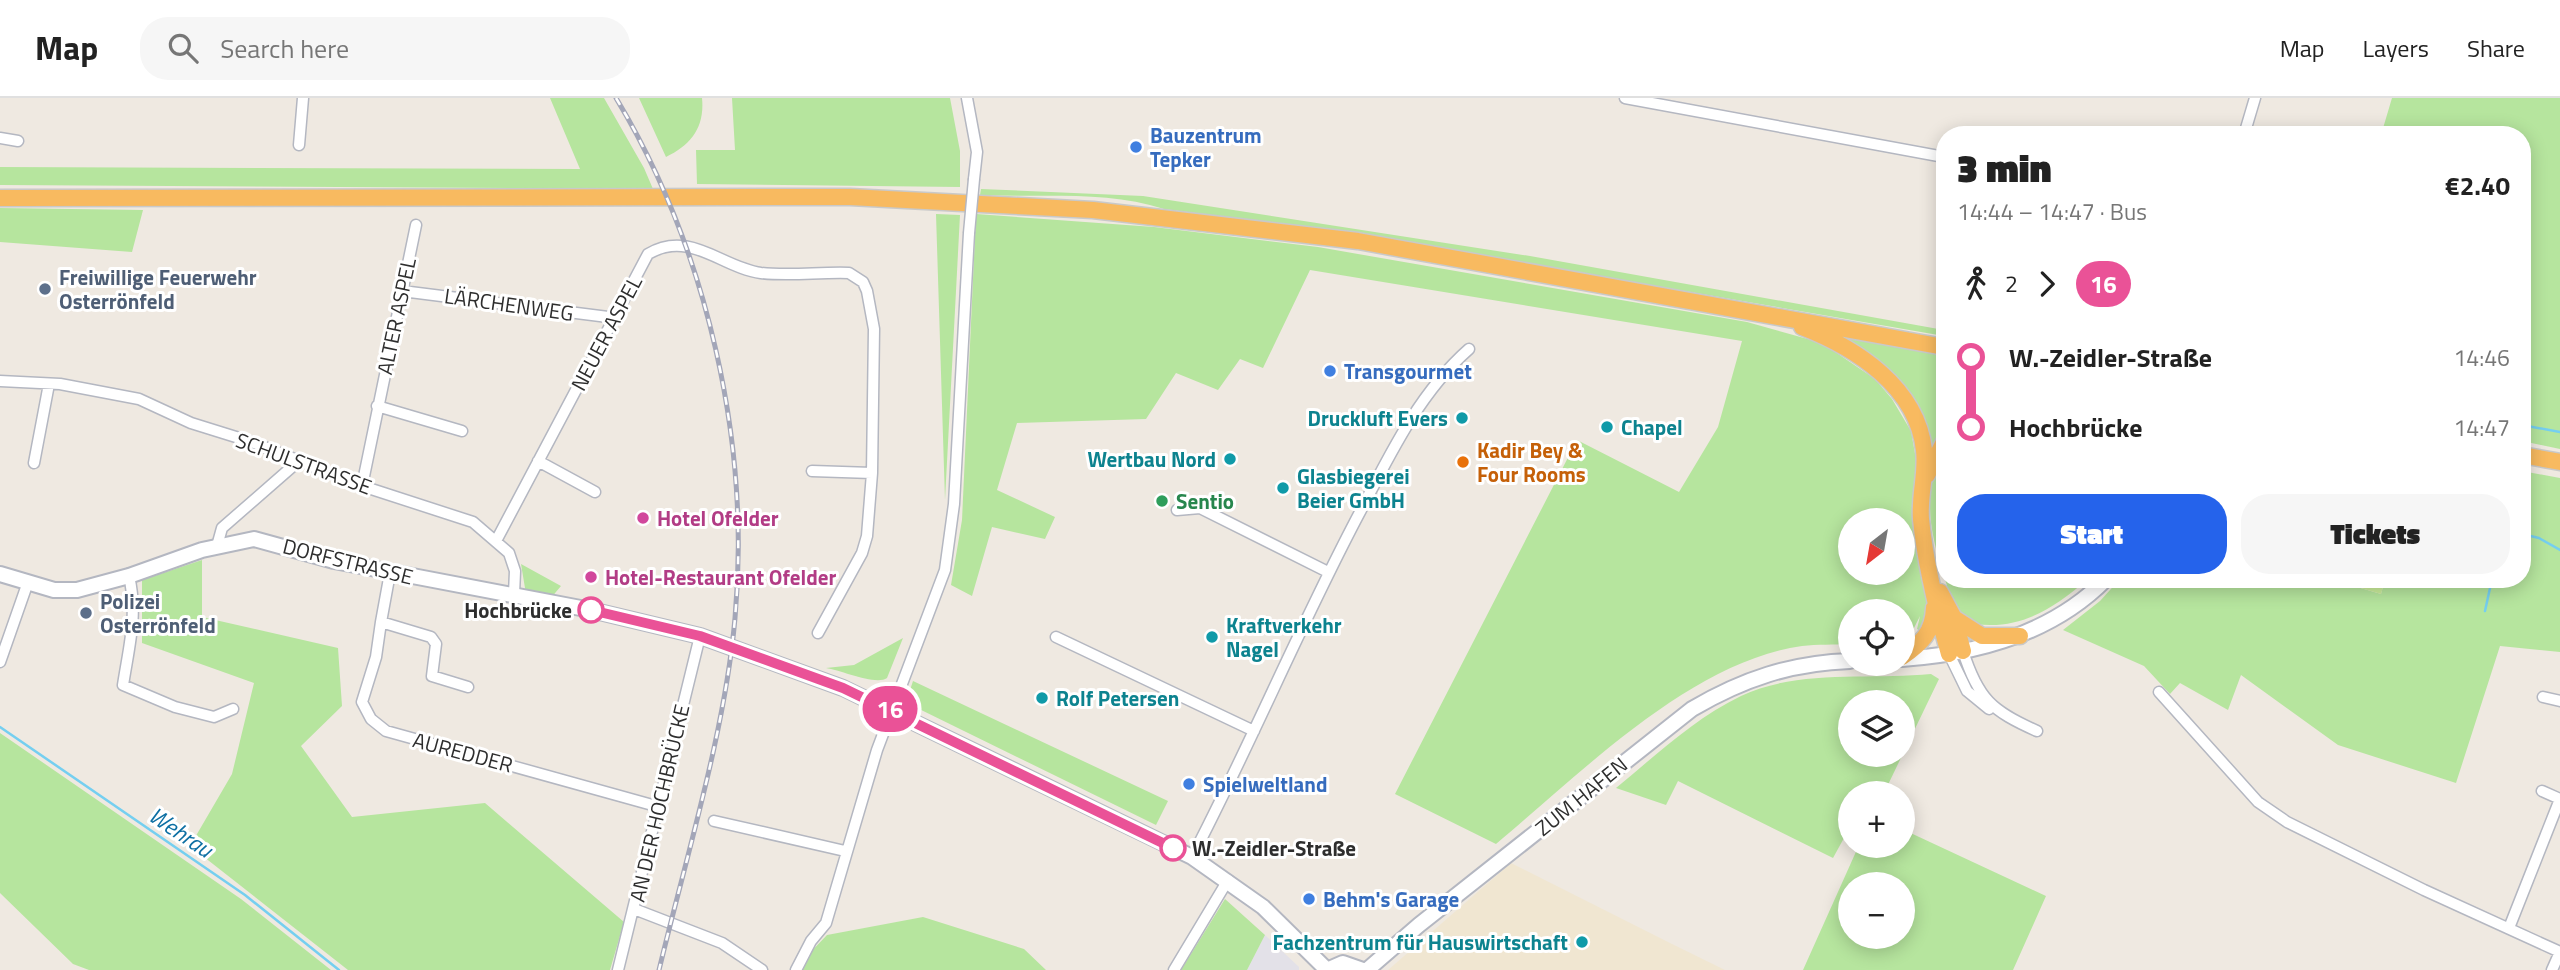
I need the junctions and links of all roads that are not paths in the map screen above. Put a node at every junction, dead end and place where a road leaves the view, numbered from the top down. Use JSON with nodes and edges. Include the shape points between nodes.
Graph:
{"nodes":[{"id":1,"x":303,"y":98,"type":"edge"},
{"id":2,"x":967,"y":98,"type":"edge"},
{"id":3,"x":1625,"y":98,"type":"edge"},
{"id":4,"x":2255,"y":98,"type":"edge"},
{"id":5,"x":2247,"y":126,"type":"edge"},
{"id":6,"x":0,"y":138,"type":"edge"},
{"id":7,"x":18,"y":141,"type":"dead end"},
{"id":8,"x":299,"y":145,"type":"dead end"},
{"id":9,"x":1936,"y":156,"type":"edge"},
{"id":10,"x":0,"y":198,"type":"edge"},
{"id":11,"x":416,"y":225,"type":"dead end"},
{"id":12,"x":402,"y":291,"type":"junction"},
{"id":13,"x":1740,"y":309,"type":"junction"},
{"id":14,"x":616,"y":318,"type":"junction"},
{"id":15,"x":1936,"y":346,"type":"edge"},
{"id":16,"x":1469,"y":349,"type":"dead end"},
{"id":17,"x":0,"y":380,"type":"edge"},
{"id":18,"x":49,"y":384,"type":"junction"},
{"id":19,"x":377,"y":407,"type":"junction"},
{"id":20,"x":462,"y":431,"type":"dead end"},
{"id":21,"x":2531,"y":457,"type":"edge"},
{"id":22,"x":1936,"y":458,"type":"edge"},
{"id":23,"x":300,"y":459,"type":"junction"},
{"id":24,"x":538,"y":461,"type":"junction"},
{"id":25,"x":2560,"y":462,"type":"edge"},
{"id":26,"x":34,"y":463,"type":"dead end"},
{"id":27,"x":812,"y":471,"type":"dead end"},
{"id":28,"x":872,"y":473,"type":"junction"},
{"id":29,"x":1923,"y":483,"type":"junction"},
{"id":30,"x":362,"y":485,"type":"junction"},
{"id":31,"x":595,"y":492,"type":"dead end"},
{"id":32,"x":1178,"y":510,"type":"dead end"},
{"id":33,"x":496,"y":541,"type":"junction"},
{"id":34,"x":216,"y":546,"type":"junction"},
{"id":35,"x":1328,"y":572,"type":"junction"},
{"id":36,"x":390,"y":573,"type":"junction"},
{"id":37,"x":0,"y":574,"type":"edge"},
{"id":38,"x":129,"y":576,"type":"junction"},
{"id":39,"x":1932,"y":578,"type":"junction"},
{"id":40,"x":28,"y":582,"type":"junction"},
{"id":41,"x":1936,"y":585,"type":"edge"},
{"id":42,"x":1938,"y":588,"type":"edge"},
{"id":43,"x":2095,"y":588,"type":"edge"},
{"id":44,"x":514,"y":594,"type":"junction"},
{"id":45,"x":1936,"y":599,"type":"junction"},
{"id":46,"x":1954,"y":618,"type":"junction"},
{"id":47,"x":381,"y":622,"type":"junction"},
{"id":48,"x":818,"y":633,"type":"dead end"},
{"id":49,"x":700,"y":636,"type":"junction"},
{"id":50,"x":2020,"y":636,"type":"junction"},
{"id":51,"x":1056,"y":637,"type":"dead end"},
{"id":52,"x":1915,"y":648,"type":"edge"},
{"id":53,"x":1956,"y":653,"type":"junction"},
{"id":54,"x":1915,"y":657,"type":"edge"},
{"id":55,"x":1838,"y":661,"type":"edge"},
{"id":56,"x":0,"y":662,"type":"edge"},
{"id":57,"x":468,"y":687,"type":"dead end"},
{"id":58,"x":2159,"y":692,"type":"dead end"},
{"id":59,"x":2543,"y":698,"type":"dead end"},
{"id":60,"x":2560,"y":701,"type":"edge"},
{"id":61,"x":233,"y":709,"type":"dead end"},
{"id":62,"x":891,"y":709,"type":"junction"},
{"id":63,"x":1254,"y":731,"type":"junction"},
{"id":64,"x":2037,"y":731,"type":"dead end"},
{"id":65,"x":2542,"y":791,"type":"dead end"},
{"id":66,"x":656,"y":806,"type":"junction"},
{"id":67,"x":714,"y":821,"type":"dead end"},
{"id":68,"x":845,"y":851,"type":"junction"},
{"id":69,"x":1192,"y":858,"type":"junction"},
{"id":70,"x":1228,"y":880,"type":"junction"},
{"id":71,"x":634,"y":909,"type":"junction"},
{"id":72,"x":2509,"y":928,"type":"junction"},
{"id":73,"x":2560,"y":952,"type":"edge"},
{"id":74,"x":618,"y":970,"type":"edge"},
{"id":75,"x":762,"y":970,"type":"edge"},
{"id":76,"x":796,"y":970,"type":"edge"},
{"id":77,"x":1174,"y":970,"type":"edge"},
{"id":78,"x":1327,"y":970,"type":"edge"},
{"id":79,"x":1365,"y":970,"type":"edge"},
{"id":80,"x":2552,"y":970,"type":"edge"}],
"edges":[{"from":1,"to":8,"type":"street"},
{"from":2,"to":62,"type":"street","bridge":true,"via":[[977,152],[951,536],[937,597]]},
{"from":3,"to":9,"type":"street"},
{"from":4,"to":5,"type":"street"},
{"from":6,"to":7,"type":"street"},
{"from":10,"to":13,"type":"highway","via":[[850,197],[989,202],[1206,221],[1358,241]]},
{"from":11,"to":12,"type":"street","name":"ALTER ASPEL"},
{"from":12,"to":14,"type":"street","name":"LÄRCHENWEG"},
{"from":12,"to":19,"type":"street","name":"ALTER ASPEL"},
{"from":13,"to":15,"type":"highway"},
{"from":13,"to":29,"type":"highway","via":[[1836,341],[1884,377],[1909,408],[1921,433]]},
{"from":14,"to":24,"type":"street","name":"NEUER ASPEL"},
{"from":14,"to":28,"type":"street","name":"NEUER ASPEL","via":[[648,254],[668,247],[702,248],[749,271],[849,274],[863,282],[876,349]]},
{"from":16,"to":35,"type":"street","via":[[1442,372],[1426,397],[1385,463]]},
{"from":17,"to":18,"type":"street","name":"SCHULSTRASSE"},
{"from":18,"to":23,"type":"street","name":"SCHULSTRASSE","via":[[139,399],[191,423]]},
{"from":18,"to":26,"type":"street"},
{"from":19,"to":20,"type":"street"},
{"from":19,"to":30,"type":"street","name":"ALTER ASPEL"},
{"from":21,"to":25,"type":"highway"},
{"from":22,"to":29,"type":"highway"},
{"from":23,"to":30,"type":"street","name":"SCHULSTRASSE"},
{"from":23,"to":34,"type":"street","via":[[222,528]]},
{"from":24,"to":31,"type":"street"},
{"from":24,"to":33,"type":"street","name":"NEUER ASPEL"},
{"from":27,"to":28,"type":"street"},
{"from":28,"to":48,"type":"street","via":[[862,553]]},
{"from":29,"to":39,"type":"highway","via":[[1921,518]]},
{"from":30,"to":33,"type":"street","name":"SCHULSTRASSE","via":[[473,522]]},
{"from":32,"to":35,"type":"street","via":[[1200,508]]},
{"from":33,"to":44,"type":"street","name":"SCHULSTRASSE","via":[[509,552],[515,571]]},
{"from":34,"to":36,"type":"main road","name":"DORFSTRASSE","via":[[254,539]]},
{"from":34,"to":38,"type":"main road","name":"DORFSTRASSE"},
{"from":35,"to":63,"type":"street"},
{"from":36,"to":44,"type":"main road","name":"DORFSTRASSE"},
{"from":36,"to":47,"type":"street","name":"AUREDDER"},
{"from":37,"to":40,"type":"main road","name":"DORFSTRASSE"},
{"from":38,"to":40,"type":"main road","name":"DORFSTRASSE","via":[[76,590],[54,590]]},
{"from":38,"to":61,"type":"street","via":[[134,624],[123,685],[214,718]]},
{"from":39,"to":41,"type":"highway"},
{"from":39,"to":45,"type":"highway"},
{"from":40,"to":56,"type":"street"},
{"from":42,"to":46,"type":"highway"},
{"from":43,"to":50,"type":"main road","via":[[2064,613]]},
{"from":44,"to":49,"type":"main road","name":"DORFSTRASSE"},
{"from":45,"to":52,"type":"highway","via":[[1930,631]]},
{"from":45,"to":53,"type":"highway"},
{"from":46,"to":50,"type":"highway","via":[[1982,636]]},
{"from":46,"to":53,"type":"highway"},
{"from":47,"to":57,"type":"street","via":[[431,637],[436,644],[432,676]]},
{"from":47,"to":66,"type":"street","name":"AUREDDER","via":[[362,702],[371,719],[386,731]]},
{"from":49,"to":62,"type":"main road","name":"DORFSTRASSE"},
{"from":49,"to":66,"type":"street","name":"AN DER HOCHBRÜCKE"},
{"from":50,"to":53,"type":"main road"},
{"from":51,"to":63,"type":"street"},
{"from":53,"to":54,"type":"main road"},
{"from":53,"to":64,"type":"street","via":[[1967,691],[1984,707]]},
{"from":55,"to":79,"type":"main road","name":"ZUM HAFEN","via":[[1783,668],[1742,682],[1692,709]]},
{"from":58,"to":72,"type":"street","via":[[2258,802],[2287,822]]},
{"from":59,"to":60,"type":"street"},
{"from":62,"to":68,"type":"street"},
{"from":62,"to":69,"type":"main road","name":"DORFSTRASSE"},
{"from":63,"to":69,"type":"street"},
{"from":65,"to":72,"type":"street","via":[[2560,799]]},
{"from":66,"to":71,"type":"street","name":"AN DER HOCHBRÜCKE"},
{"from":67,"to":68,"type":"street"},
{"from":68,"to":76,"type":"street","via":[[826,923]]},
{"from":69,"to":70,"type":"main road","name":"DORFSTRASSE"},
{"from":70,"to":77,"type":"street"},
{"from":70,"to":78,"type":"main road","name":"DORFSTRASSE","via":[[1263,907]]},
{"from":71,"to":74,"type":"street","name":"AN DER HOCHBRÜCKE"},
{"from":71,"to":75,"type":"street","via":[[722,943]]},
{"from":72,"to":73,"type":"street"},
{"from":73,"to":80,"type":"street"},
{"from":78,"to":79,"type":"main road","via":[[1343,963]]}]}
